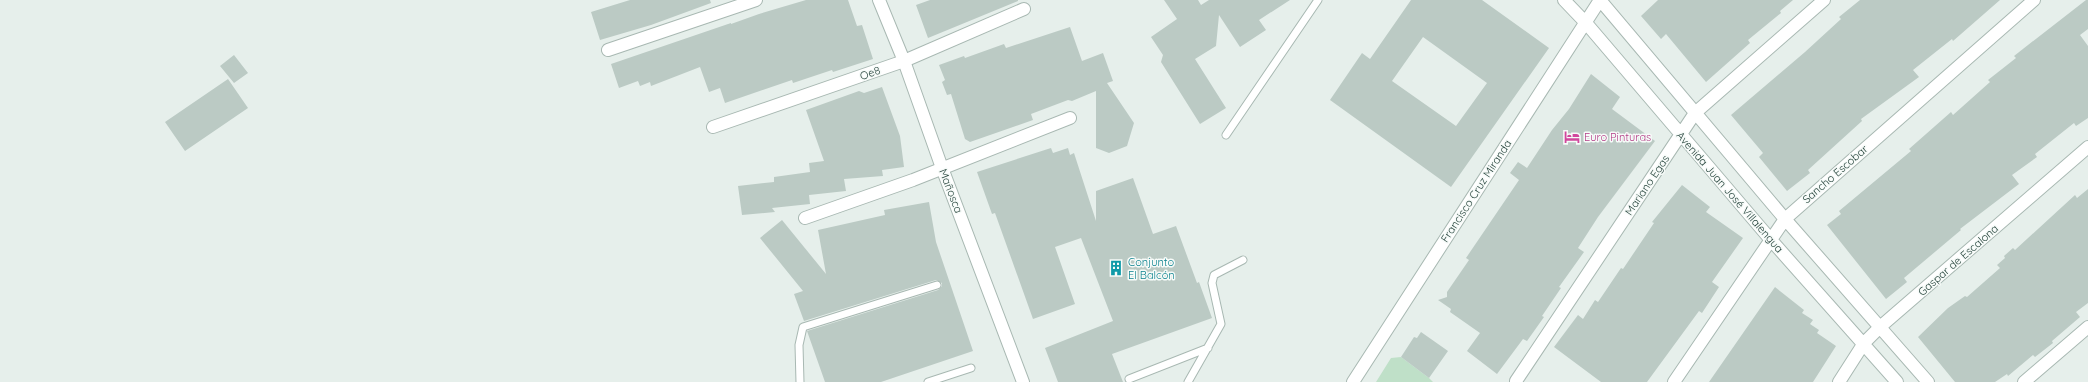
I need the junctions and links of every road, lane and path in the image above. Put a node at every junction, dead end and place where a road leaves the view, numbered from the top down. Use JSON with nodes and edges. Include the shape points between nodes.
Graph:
{"nodes":[{"id":1,"x":756,"y":0,"type":"edge"},
{"id":2,"x":879,"y":0,"type":"edge"},
{"id":3,"x":1318,"y":0,"type":"edge"},
{"id":4,"x":1564,"y":0,"type":"edge"},
{"id":5,"x":1600,"y":0,"type":"edge"},
{"id":6,"x":1824,"y":0,"type":"edge"},
{"id":7,"x":2034,"y":0,"type":"edge"},
{"id":8,"x":1024,"y":10,"type":"dead end"},
{"id":9,"x":1586,"y":23,"type":"junction"},
{"id":10,"x":608,"y":50,"type":"dead end"},
{"id":11,"x":904,"y":61,"type":"junction"},
{"id":12,"x":1695,"y":113,"type":"junction"},
{"id":13,"x":1070,"y":118,"type":"dead end"},
{"id":14,"x":713,"y":127,"type":"dead end"},
{"id":15,"x":1680,"y":134,"type":"junction"},
{"id":16,"x":1226,"y":135,"type":"dead end"},
{"id":17,"x":2088,"y":147,"type":"edge"},
{"id":18,"x":942,"y":168,"type":"junction"},
{"id":19,"x":805,"y":218,"type":"dead end"},
{"id":20,"x":1785,"y":219,"type":"junction"},
{"id":21,"x":1771,"y":240,"type":"junction"},
{"id":22,"x":1243,"y":260,"type":"dead end"},
{"id":23,"x":937,"y":285,"type":"dead end"},
{"id":24,"x":1880,"y":327,"type":"junction"},
{"id":25,"x":2088,"y":327,"type":"edge"},
{"id":26,"x":1864,"y":343,"type":"junction"},
{"id":27,"x":1208,"y":348,"type":"junction"},
{"id":28,"x":971,"y":368,"type":"dead end"},
{"id":29,"x":1129,"y":379,"type":"dead end"},
{"id":30,"x":1516,"y":381,"type":"dead end"},
{"id":31,"x":800,"y":382,"type":"edge"},
{"id":32,"x":928,"y":382,"type":"edge"},
{"id":33,"x":1023,"y":382,"type":"edge"},
{"id":34,"x":1188,"y":382,"type":"edge"},
{"id":35,"x":1352,"y":382,"type":"edge"},
{"id":36,"x":1674,"y":382,"type":"edge"},
{"id":37,"x":1839,"y":382,"type":"edge"},
{"id":38,"x":1897,"y":382,"type":"edge"},
{"id":39,"x":1928,"y":382,"type":"edge"},
{"id":40,"x":2024,"y":382,"type":"edge"}],
"edges":[{"from":1,"to":10,"type":"street"},
{"from":2,"to":11,"type":"street","name":"Mañosca"},
{"from":3,"to":16,"type":"lane"},
{"from":4,"to":9,"type":"street","name":"Avenida Juan José Villalengua"},
{"from":5,"to":9,"type":"street","name":"Francisco Cruz Miranda"},
{"from":5,"to":12,"type":"street"},
{"from":6,"to":12,"type":"street","name":"Mariano Egas"},
{"from":7,"to":20,"type":"street","name":"Sancho Escobar"},
{"from":8,"to":11,"type":"street","name":"Oe8"},
{"from":9,"to":15,"type":"street","name":"Avenida Juan José Villalengua"},
{"from":9,"to":35,"type":"street","name":"Francisco Cruz Miranda"},
{"from":11,"to":14,"type":"street","name":"Oe8"},
{"from":11,"to":18,"type":"street","name":"Mañosca"},
{"from":12,"to":15,"type":"street","name":"Mariano Egas"},
{"from":12,"to":20,"type":"street"},
{"from":13,"to":18,"type":"street"},
{"from":15,"to":21,"type":"street","name":"Avenida Juan José Villalengua"},
{"from":15,"to":30,"type":"street","name":"Mariano Egas"},
{"from":17,"to":24,"type":"street","name":"Gaspar de Escalona"},
{"from":18,"to":19,"type":"street"},
{"from":18,"to":33,"type":"street","name":"Mañosca"},
{"from":20,"to":21,"type":"street","name":"Sancho Escobar"},
{"from":20,"to":24,"type":"street"},
{"from":21,"to":26,"type":"street","name":"Avenida Juan José Villalengua"},
{"from":21,"to":36,"type":"street","name":"Sancho Escobar"},
{"from":22,"to":27,"type":"lane","via":[[1214,275],[1212,283],[1221,324]]},
{"from":23,"to":31,"type":"lane","via":[[803,328],[799,345]]},
{"from":24,"to":26,"type":"street","name":"Gaspar de Escalona"},
{"from":24,"to":39,"type":"street"},
{"from":25,"to":40,"type":"street"},
{"from":26,"to":37,"type":"street","name":"Gaspar de Escalona"},
{"from":26,"to":38,"type":"street","name":"Avenida Juan José Villalengua"},
{"from":27,"to":29,"type":"lane"},
{"from":27,"to":34,"type":"lane"},
{"from":28,"to":32,"type":"lane"}]}
